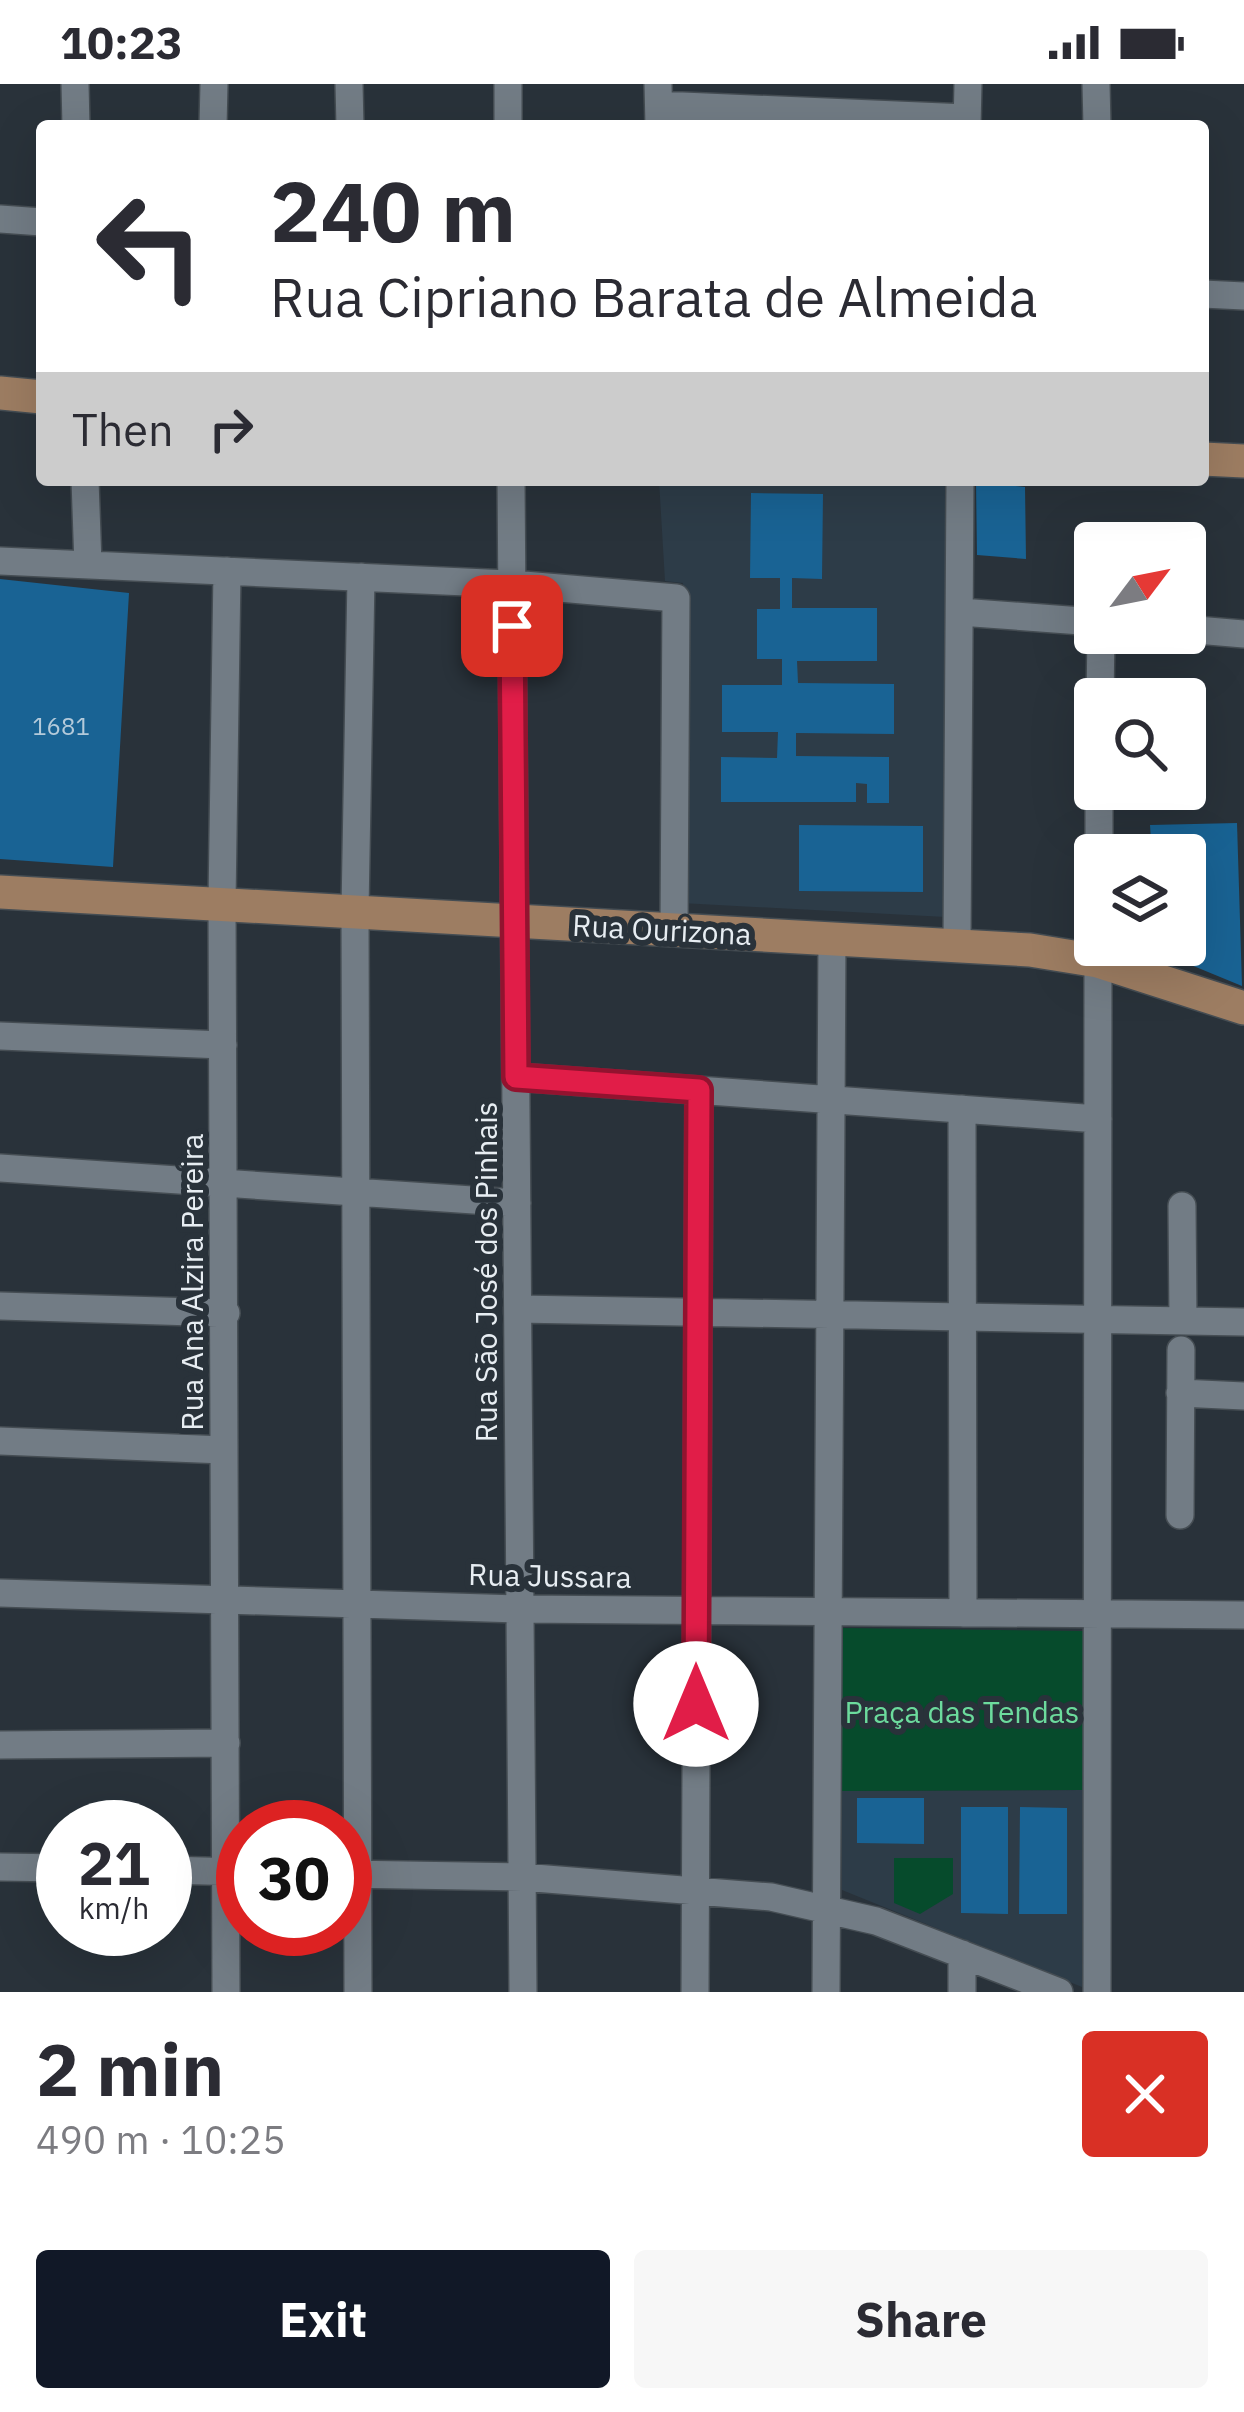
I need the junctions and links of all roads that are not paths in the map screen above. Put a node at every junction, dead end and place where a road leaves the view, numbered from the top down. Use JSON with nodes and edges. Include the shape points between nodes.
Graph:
{"nodes":[{"id":1,"x":75,"y":84,"type":"edge"},
{"id":2,"x":214,"y":84,"type":"edge"},
{"id":3,"x":349,"y":84,"type":"edge"},
{"id":4,"x":508,"y":84,"type":"edge"},
{"id":5,"x":968,"y":84,"type":"edge"},
{"id":6,"x":1096,"y":84,"type":"edge"},
{"id":7,"x":659,"y":105,"type":"edge"},
{"id":8,"x":76,"y":120,"type":"edge"},
{"id":9,"x":213,"y":120,"type":"edge"},
{"id":10,"x":350,"y":120,"type":"edge"},
{"id":11,"x":508,"y":120,"type":"edge"},
{"id":12,"x":931,"y":120,"type":"edge"},
{"id":13,"x":967,"y":120,"type":"edge"},
{"id":14,"x":1096,"y":120,"type":"edge"},
{"id":15,"x":0,"y":219,"type":"edge"},
{"id":16,"x":36,"y":222,"type":"edge"},
{"id":17,"x":1209,"y":294,"type":"edge"},
{"id":18,"x":1244,"y":296,"type":"edge"},
{"id":19,"x":0,"y":393,"type":"edge"},
{"id":20,"x":36,"y":396,"type":"edge"},
{"id":21,"x":1209,"y":459,"type":"edge"},
{"id":22,"x":1244,"y":461,"type":"edge"},
{"id":23,"x":86,"y":486,"type":"edge"},
{"id":24,"x":511,"y":486,"type":"edge"},
{"id":25,"x":960,"y":486,"type":"edge"},
{"id":26,"x":0,"y":561,"type":"edge"},
{"id":27,"x":88,"y":565,"type":"junction"},
{"id":28,"x":227,"y":571,"type":"junction"},
{"id":29,"x":361,"y":577,"type":"junction"},
{"id":30,"x":512,"y":584,"type":"junction"},
{"id":31,"x":961,"y":612,"type":"junction"},
{"id":32,"x":1074,"y":620,"type":"edge"},
{"id":33,"x":1206,"y":631,"type":"edge"},
{"id":34,"x":1244,"y":634,"type":"edge"},
{"id":35,"x":0,"y":892,"type":"edge"},
{"id":36,"x":222,"y":901,"type":"junction"},
{"id":37,"x":356,"y":910,"type":"junction"},
{"id":38,"x":514,"y":922,"type":"junction"},
{"id":39,"x":674,"y":928,"type":"junction"},
{"id":40,"x":832,"y":938,"type":"junction"},
{"id":41,"x":957,"y":944,"type":"junction"},
{"id":42,"x":1074,"y":951,"type":"edge"},
{"id":43,"x":1098,"y":966,"type":"edge"},
{"id":44,"x":1133,"y":966,"type":"edge"},
{"id":45,"x":1244,"y":1008,"type":"edge"},
{"id":46,"x":0,"y":1036,"type":"edge"},
{"id":47,"x":223,"y":1045,"type":"junction"},
{"id":48,"x":516,"y":1077,"type":"junction"},
{"id":49,"x":699,"y":1090,"type":"junction"},
{"id":50,"x":829,"y":1100,"type":"junction"},
{"id":51,"x":962,"y":1109,"type":"junction"},
{"id":52,"x":1098,"y":1119,"type":"junction"},
{"id":53,"x":0,"y":1168,"type":"edge"},
{"id":54,"x":225,"y":1183,"type":"junction"},
{"id":55,"x":358,"y":1195,"type":"junction"},
{"id":56,"x":517,"y":1203,"type":"junction"},
{"id":57,"x":1182,"y":1207,"type":"dead end"},
{"id":58,"x":0,"y":1306,"type":"edge"},
{"id":59,"x":518,"y":1309,"type":"junction"},
{"id":60,"x":695,"y":1312,"type":"junction"},
{"id":61,"x":226,"y":1313,"type":"junction"},
{"id":62,"x":830,"y":1315,"type":"junction"},
{"id":63,"x":963,"y":1317,"type":"junction"},
{"id":64,"x":1098,"y":1319,"type":"junction"},
{"id":65,"x":1183,"y":1321,"type":"junction"},
{"id":66,"x":1244,"y":1322,"type":"edge"},
{"id":67,"x":1181,"y":1351,"type":"dead end"},
{"id":68,"x":1180,"y":1393,"type":"junction"},
{"id":69,"x":1244,"y":1396,"type":"edge"},
{"id":70,"x":0,"y":1441,"type":"edge"},
{"id":71,"x":224,"y":1450,"type":"junction"},
{"id":72,"x":1180,"y":1515,"type":"dead end"},
{"id":73,"x":0,"y":1593,"type":"edge"},
{"id":74,"x":225,"y":1600,"type":"junction"},
{"id":75,"x":359,"y":1604,"type":"junction"},
{"id":76,"x":520,"y":1609,"type":"junction"},
{"id":77,"x":695,"y":1610,"type":"junction"},
{"id":78,"x":830,"y":1612,"type":"junction"},
{"id":79,"x":963,"y":1613,"type":"junction"},
{"id":80,"x":1097,"y":1614,"type":"junction"},
{"id":81,"x":1244,"y":1616,"type":"edge"},
{"id":82,"x":226,"y":1743,"type":"junction"},
{"id":83,"x":0,"y":1744,"type":"edge"},
{"id":84,"x":230,"y":1800,"type":"edge"},
{"id":85,"x":354,"y":1800,"type":"edge"},
{"id":86,"x":0,"y":1867,"type":"edge"},
{"id":87,"x":36,"y":1868,"type":"edge"},
{"id":88,"x":372,"y":1874,"type":"edge"},
{"id":89,"x":522,"y":1877,"type":"junction"},
{"id":90,"x":696,"y":1891,"type":"junction"},
{"id":91,"x":826,"y":1906,"type":"junction"},
{"id":92,"x":962,"y":1954,"type":"junction"},
{"id":93,"x":228,"y":1956,"type":"edge"},
{"id":94,"x":356,"y":1956,"type":"edge"},
{"id":95,"x":226,"y":1992,"type":"edge"},
{"id":96,"x":358,"y":1992,"type":"edge"},
{"id":97,"x":523,"y":1992,"type":"edge"},
{"id":98,"x":695,"y":1992,"type":"edge"},
{"id":99,"x":826,"y":1992,"type":"edge"},
{"id":100,"x":962,"y":1992,"type":"edge"},
{"id":101,"x":1059,"y":1992,"type":"edge"},
{"id":102,"x":1097,"y":1992,"type":"edge"}],
"edges":[{"from":1,"to":8,"type":"street"},
{"from":2,"to":9,"type":"street"},
{"from":3,"to":10,"type":"street"},
{"from":4,"to":11,"type":"street"},
{"from":5,"to":13,"type":"street"},
{"from":6,"to":14,"type":"street"},
{"from":7,"to":12,"type":"street"},
{"from":15,"to":16,"type":"street"},
{"from":17,"to":18,"type":"street"},
{"from":19,"to":20,"type":"main road"},
{"from":21,"to":22,"type":"main road"},
{"from":23,"to":27,"type":"street"},
{"from":24,"to":30,"type":"street","name":"Rua São José dos Pinhais"},
{"from":25,"to":31,"type":"street"},
{"from":26,"to":27,"type":"street"},
{"from":27,"to":28,"type":"street"},
{"from":28,"to":29,"type":"street"},
{"from":28,"to":36,"type":"street","name":"Rua Ana Alzira Pereira"},
{"from":29,"to":30,"type":"street"},
{"from":29,"to":37,"type":"street"},
{"from":30,"to":38,"type":"street","name":"Rua São José dos Pinhais"},
{"from":30,"to":39,"type":"street","via":[[676,598]]},
{"from":31,"to":32,"type":"street"},
{"from":31,"to":41,"type":"street"},
{"from":33,"to":34,"type":"street"},
{"from":35,"to":36,"type":"main road","name":"Rua Ourizona"},
{"from":36,"to":37,"type":"main road","name":"Rua Ourizona"},
{"from":36,"to":47,"type":"street","name":"Rua Ana Alzira Pereira"},
{"from":37,"to":38,"type":"main road","name":"Rua Ourizona"},
{"from":37,"to":55,"type":"street"},
{"from":38,"to":39,"type":"main road","name":"Rua Ourizona"},
{"from":38,"to":48,"type":"street","name":"Rua São José dos Pinhais"},
{"from":39,"to":40,"type":"main road","name":"Rua Ourizona"},
{"from":40,"to":41,"type":"main road","name":"Rua Ourizona"},
{"from":40,"to":50,"type":"street"},
{"from":41,"to":42,"type":"main road","name":"Rua Ourizona"},
{"from":43,"to":52,"type":"street"},
{"from":44,"to":45,"type":"main road","name":"Rua Ourizona"},
{"from":46,"to":47,"type":"street"},
{"from":47,"to":54,"type":"street","name":"Rua Ana Alzira Pereira"},
{"from":48,"to":49,"type":"street"},
{"from":48,"to":56,"type":"street","name":"Rua São José dos Pinhais"},
{"from":49,"to":50,"type":"street"},
{"from":49,"to":60,"type":"street"},
{"from":50,"to":51,"type":"street"},
{"from":50,"to":62,"type":"street"},
{"from":51,"to":52,"type":"street"},
{"from":51,"to":63,"type":"street"},
{"from":52,"to":64,"type":"street"},
{"from":53,"to":54,"type":"street"},
{"from":54,"to":55,"type":"street"},
{"from":54,"to":61,"type":"street","name":"Rua Ana Alzira Pereira"},
{"from":55,"to":56,"type":"street"},
{"from":55,"to":75,"type":"street"},
{"from":56,"to":59,"type":"street","name":"Rua São José dos Pinhais"},
{"from":57,"to":65,"type":"street"},
{"from":58,"to":61,"type":"street"},
{"from":59,"to":60,"type":"street"},
{"from":59,"to":76,"type":"street","name":"Rua São José dos Pinhais"},
{"from":60,"to":62,"type":"street"},
{"from":60,"to":77,"type":"street"},
{"from":61,"to":71,"type":"street","name":"Rua Ana Alzira Pereira"},
{"from":62,"to":63,"type":"street"},
{"from":62,"to":78,"type":"street"},
{"from":63,"to":64,"type":"street"},
{"from":63,"to":79,"type":"street"},
{"from":64,"to":65,"type":"street"},
{"from":64,"to":80,"type":"street"},
{"from":65,"to":66,"type":"street"},
{"from":67,"to":68,"type":"street"},
{"from":68,"to":69,"type":"street"},
{"from":68,"to":72,"type":"street"},
{"from":70,"to":71,"type":"street"},
{"from":71,"to":74,"type":"street","name":"Rua Ana Alzira Pereira"},
{"from":73,"to":74,"type":"street","name":"Rua Jussara"},
{"from":74,"to":75,"type":"street","name":"Rua Jussara"},
{"from":74,"to":82,"type":"street","name":"Rua Ana Alzira Pereira"},
{"from":75,"to":76,"type":"street","name":"Rua Jussara"},
{"from":75,"to":85,"type":"street"},
{"from":76,"to":77,"type":"street","name":"Rua Jussara"},
{"from":76,"to":89,"type":"street","name":"Rua São José dos Pinhais"},
{"from":77,"to":78,"type":"street","name":"Rua Jussara"},
{"from":77,"to":90,"type":"street"},
{"from":78,"to":79,"type":"street","name":"Rua Jussara"},
{"from":78,"to":91,"type":"street"},
{"from":79,"to":80,"type":"street","name":"Rua Jussara"},
{"from":80,"to":81,"type":"street","name":"Rua Jussara"},
{"from":80,"to":102,"type":"street"},
{"from":82,"to":83,"type":"street"},
{"from":82,"to":84,"type":"street","name":"Rua Ana Alzira Pereira"},
{"from":86,"to":87,"type":"street"},
{"from":88,"to":89,"type":"street"},
{"from":89,"to":90,"type":"street"},
{"from":89,"to":97,"type":"street","name":"Rua São José dos Pinhais"},
{"from":90,"to":91,"type":"street"},
{"from":90,"to":98,"type":"street"},
{"from":91,"to":92,"type":"street"},
{"from":91,"to":99,"type":"street"},
{"from":92,"to":100,"type":"street"},
{"from":92,"to":101,"type":"street"},
{"from":93,"to":95,"type":"street","name":"Rua Ana Alzira Pereira"},
{"from":94,"to":96,"type":"street"}]}
